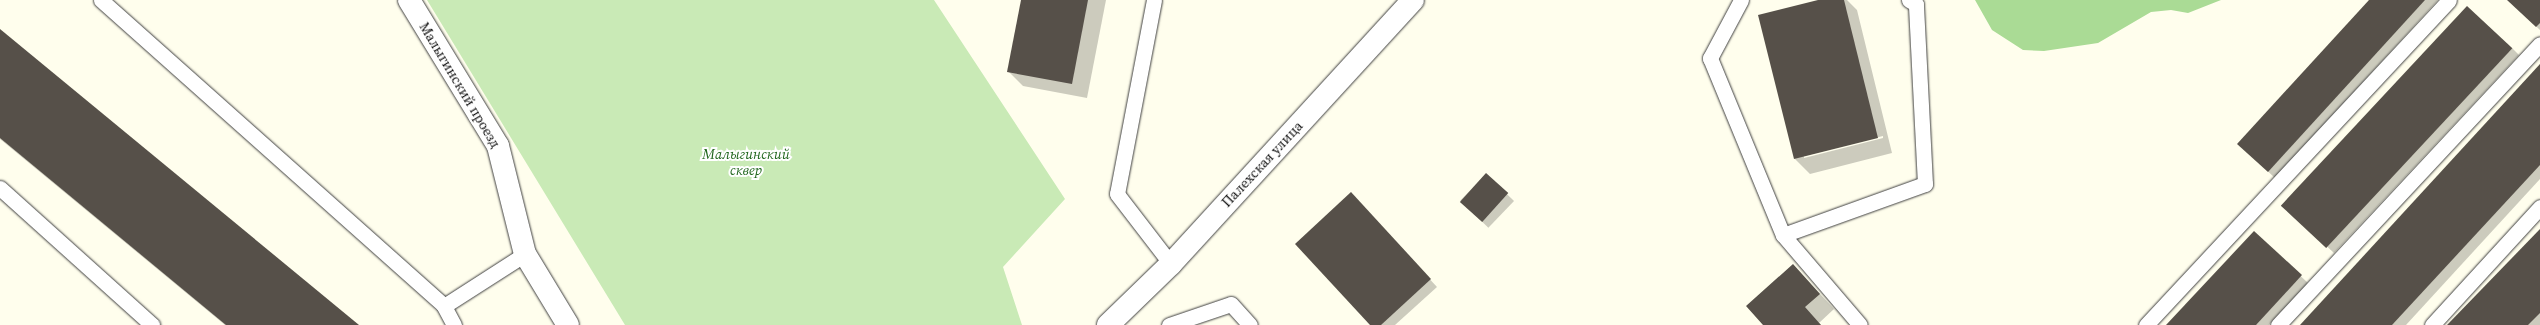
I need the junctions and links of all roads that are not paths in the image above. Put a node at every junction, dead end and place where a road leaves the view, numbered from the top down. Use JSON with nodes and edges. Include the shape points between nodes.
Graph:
{"nodes":[{"id":1,"x":101,"y":0,"type":"edge"},
{"id":2,"x":409,"y":0,"type":"edge"},
{"id":3,"x":1154,"y":0,"type":"edge"},
{"id":4,"x":1413,"y":0,"type":"edge"},
{"id":5,"x":1741,"y":0,"type":"edge"},
{"id":6,"x":1909,"y":0,"type":"edge"},
{"id":7,"x":2449,"y":0,"type":"edge"},
{"id":8,"x":2540,"y":44,"type":"edge"},
{"id":9,"x":0,"y":188,"type":"edge"},
{"id":10,"x":2540,"y":207,"type":"edge"},
{"id":11,"x":1783,"y":235,"type":"junction"},
{"id":12,"x":525,"y":254,"type":"junction"},
{"id":13,"x":1171,"y":264,"type":"junction"},
{"id":14,"x":444,"y":306,"type":"junction"},
{"id":15,"x":152,"y":325,"type":"edge"},
{"id":16,"x":454,"y":325,"type":"edge"},
{"id":17,"x":568,"y":325,"type":"edge"},
{"id":18,"x":1108,"y":325,"type":"edge"},
{"id":19,"x":1169,"y":325,"type":"edge"},
{"id":20,"x":1250,"y":325,"type":"edge"},
{"id":21,"x":1860,"y":325,"type":"edge"},
{"id":22,"x":2146,"y":325,"type":"edge"},
{"id":23,"x":2278,"y":325,"type":"edge"},
{"id":24,"x":2432,"y":325,"type":"edge"}],
"edges":[{"from":1,"to":14,"type":"lane"},
{"from":2,"to":12,"type":"street","name":"Малыгинский проезд","via":[[498,146]]},
{"from":3,"to":13,"type":"lane","via":[[1117,194]]},
{"from":4,"to":13,"type":"street","name":"Палехская улица"},
{"from":5,"to":11,"type":"lane","via":[[1710,58]]},
{"from":6,"to":11,"type":"lane","via":[[1916,4],[1925,184]]},
{"from":7,"to":22,"type":"lane"},
{"from":8,"to":23,"type":"lane"},
{"from":9,"to":15,"type":"lane"},
{"from":10,"to":24,"type":"lane"},
{"from":11,"to":21,"type":"lane"},
{"from":12,"to":14,"type":"lane"},
{"from":12,"to":17,"type":"street","name":"Малыгинский проезд"},
{"from":13,"to":18,"type":"street","name":"Палехская улица"},
{"from":14,"to":16,"type":"lane"},
{"from":19,"to":20,"type":"lane","via":[[1231,304]]}]}
